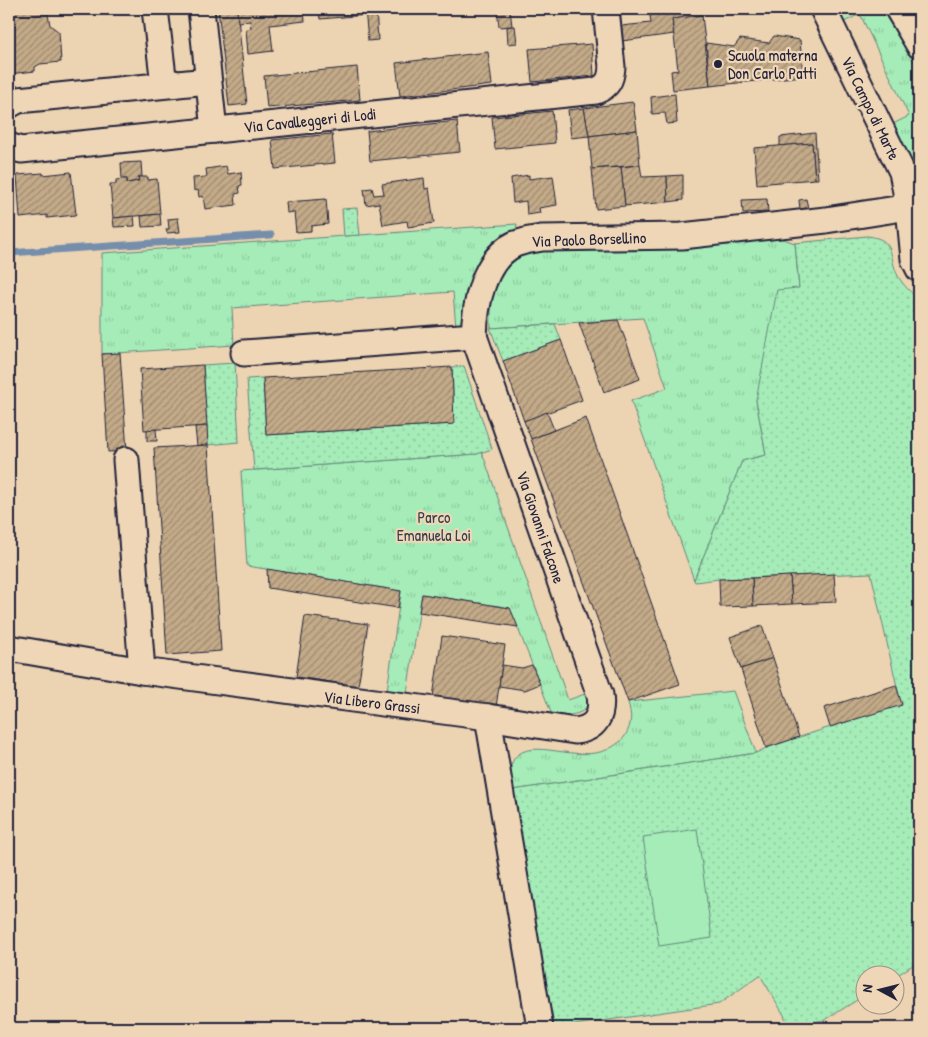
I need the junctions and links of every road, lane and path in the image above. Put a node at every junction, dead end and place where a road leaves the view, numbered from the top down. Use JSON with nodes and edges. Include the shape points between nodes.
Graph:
{"nodes":[{"id":1,"x":156,"y":9,"type":"edge"},
{"id":2,"x":201,"y":9,"type":"edge"},
{"id":3,"x":606,"y":9,"type":"edge"},
{"id":4,"x":823,"y":9,"type":"edge"},
{"id":5,"x":898,"y":9,"type":"edge"},
{"id":6,"x":919,"y":45,"type":"edge"},
{"id":7,"x":208,"y":81,"type":"junction"},
{"id":8,"x":176,"y":84,"type":"junction"},
{"id":9,"x":9,"y":105,"type":"edge"},
{"id":10,"x":214,"y":130,"type":"junction"},
{"id":11,"x":9,"y":146,"type":"edge"},
{"id":12,"x":909,"y":207,"type":"junction"},
{"id":13,"x":919,"y":269,"type":"edge"},
{"id":14,"x":474,"y":336,"type":"junction"},
{"id":15,"x":244,"y":353,"type":"dead end"},
{"id":16,"x":126,"y":460,"type":"dead end"},
{"id":17,"x":9,"y":648,"type":"edge"},
{"id":18,"x":142,"y":671,"type":"junction"},
{"id":19,"x":488,"y":717,"type":"junction"},
{"id":20,"x":597,"y":719,"type":"joint"},
{"id":21,"x":540,"y":1028,"type":"edge"}],
"edges":[{"from":1,"to":8,"type":"street","via":[[163,76]]},
{"from":2,"to":7,"type":"street"},
{"from":3,"to":10,"type":"street","name":"Via Cavalleggeri di Lodi","via":[[612,76],[604,88],[596,91]]},
{"from":4,"to":12,"type":"street","name":"Via Campo di Marte","via":[[902,172]]},
{"from":5,"to":6,"type":"street"},
{"from":7,"to":8,"type":"street"},
{"from":7,"to":10,"type":"street"},
{"from":8,"to":9,"type":"street","via":[[18,100]]},
{"from":10,"to":11,"type":"street","name":"Via Cavalleggeri di Lodi","via":[[21,150]]},
{"from":12,"to":13,"type":"street","name":"Via Campo di Marte","via":[[914,260]]},
{"from":12,"to":14,"type":"street","name":"Via Paolo Borsellino","via":[[682,236],[528,240],[502,253],[491,267],[475,311]]},
{"from":14,"to":15,"type":"street"},
{"from":14,"to":20,"type":"street","name":"Via Giovanni Falcone","via":[[600,695]]},
{"from":16,"to":18,"type":"street"},
{"from":17,"to":18,"type":"street","name":"Via Libero Grassi"},
{"from":18,"to":19,"type":"street","name":"Via Libero Grassi"},
{"from":19,"to":20,"type":"street","name":"Via Libero Grassi","via":[[575,731],[584,730]]},
{"from":19,"to":21,"type":"street"}]}
